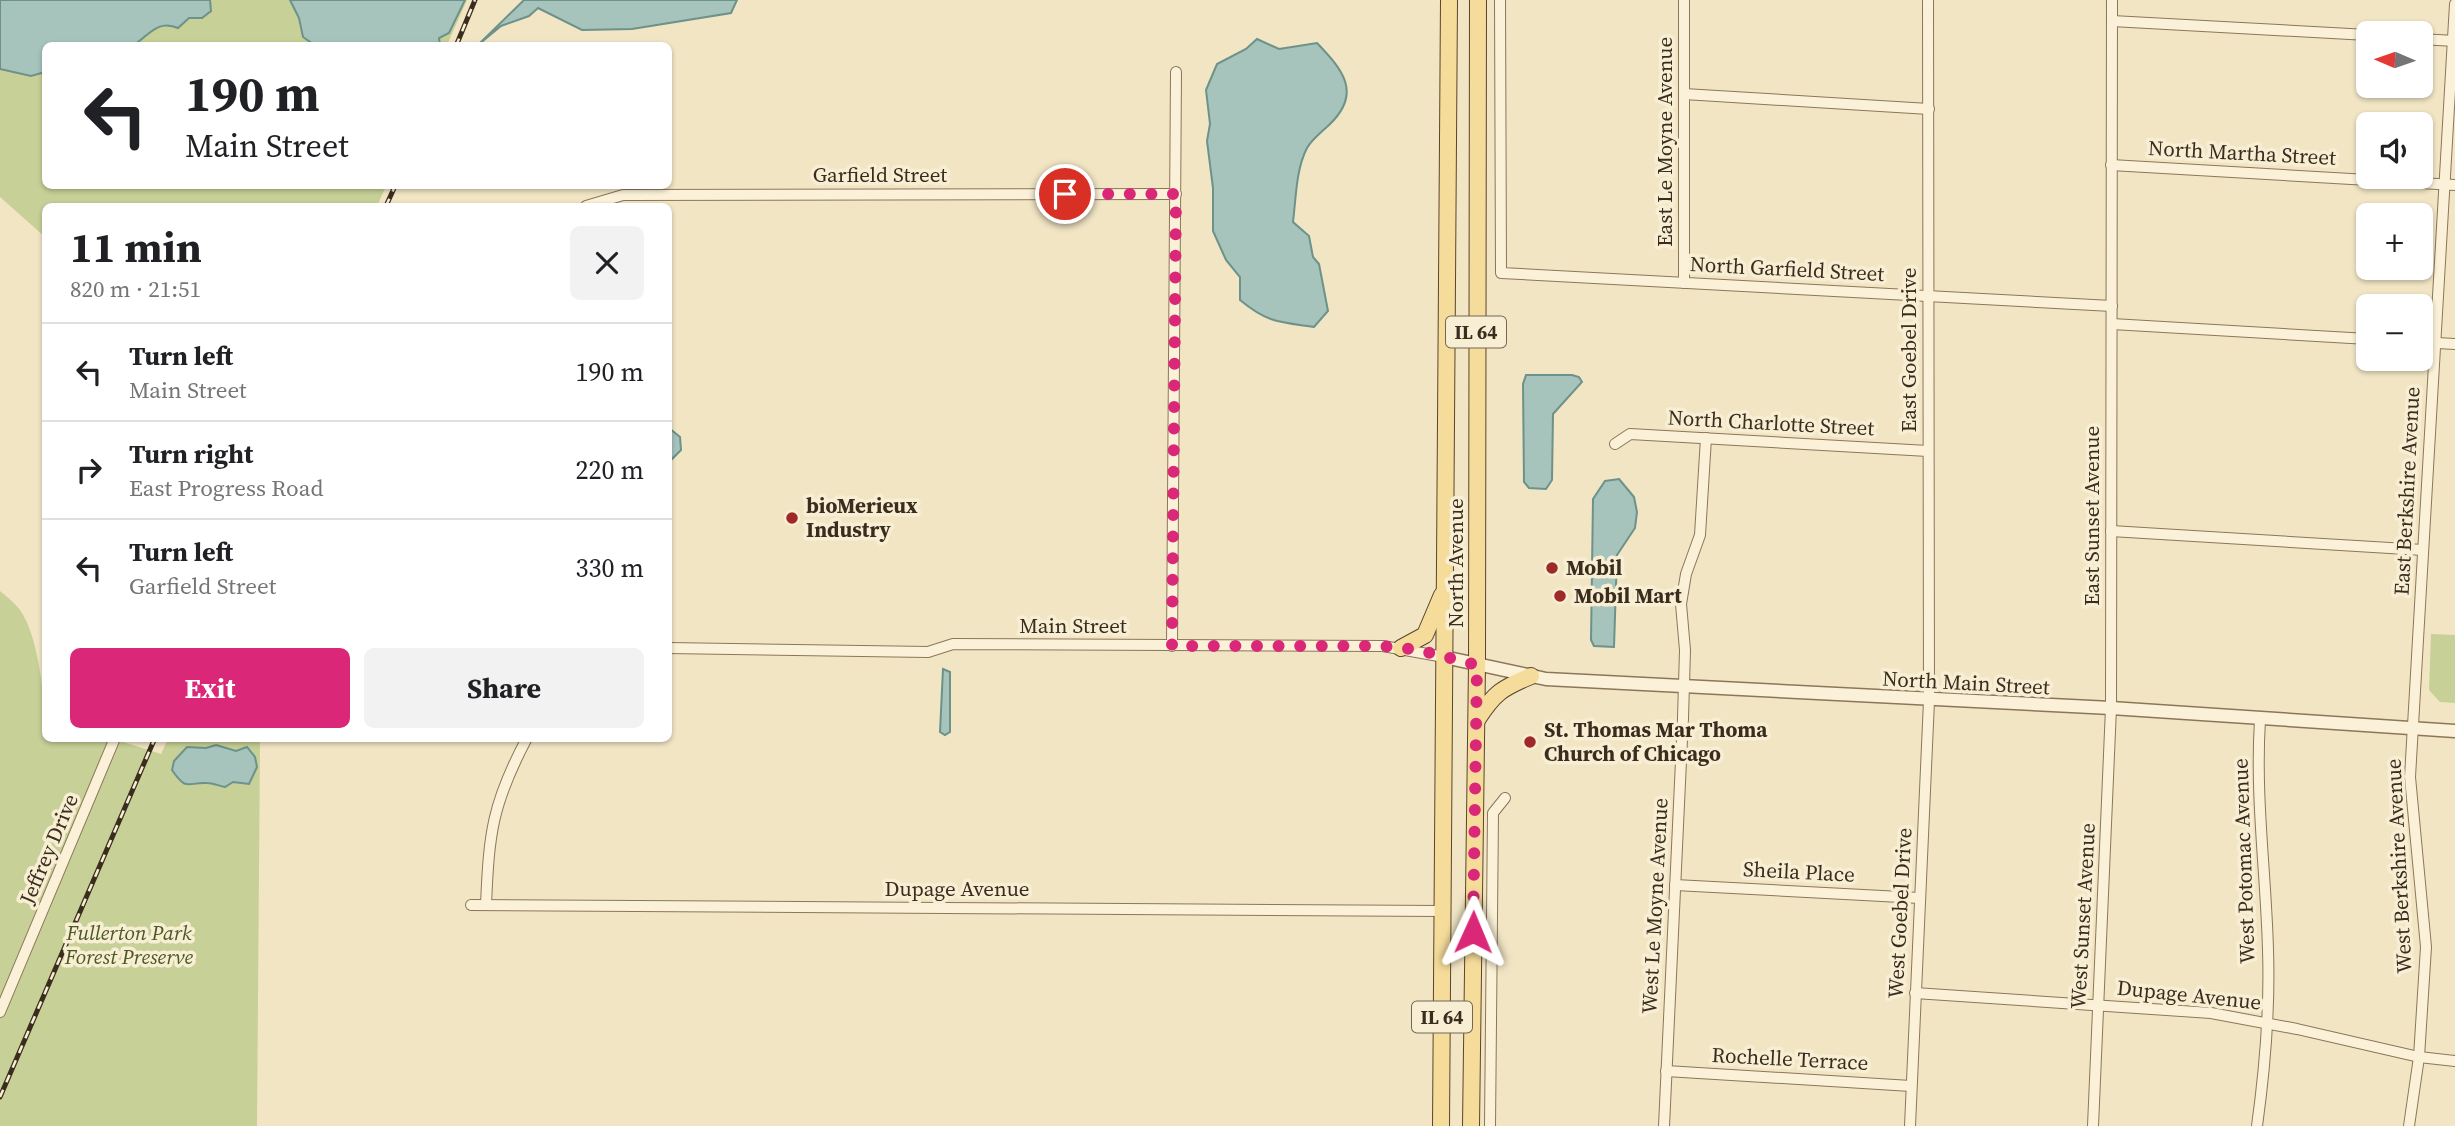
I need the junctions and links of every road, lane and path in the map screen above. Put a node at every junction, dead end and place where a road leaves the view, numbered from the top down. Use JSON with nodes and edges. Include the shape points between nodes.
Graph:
{"nodes":[{"id":1,"x":1449,"y":0,"type":"edge"},
{"id":2,"x":1478,"y":0,"type":"edge"},
{"id":3,"x":1500,"y":0,"type":"edge"},
{"id":4,"x":1684,"y":0,"type":"edge"},
{"id":5,"x":1928,"y":0,"type":"edge"},
{"id":6,"x":2112,"y":0,"type":"edge"},
{"id":7,"x":2455,"y":4,"type":"edge"},
{"id":8,"x":2112,"y":21,"type":"junction"},
{"id":9,"x":2356,"y":34,"type":"edge"},
{"id":10,"x":2433,"y":39,"type":"edge"},
{"id":11,"x":2454,"y":41,"type":"edge"},
{"id":12,"x":1177,"y":72,"type":"dead end"},
{"id":13,"x":1684,"y":94,"type":"junction"},
{"id":14,"x":1929,"y":109,"type":"junction"},
{"id":15,"x":2111,"y":165,"type":"junction"},
{"id":16,"x":2450,"y":185,"type":"edge"},
{"id":17,"x":1176,"y":194,"type":"junction"},
{"id":18,"x":596,"y":203,"type":"edge"},
{"id":19,"x":1684,"y":283,"type":"junction"},
{"id":20,"x":1929,"y":296,"type":"junction"},
{"id":21,"x":2112,"y":306,"type":"junction"},
{"id":22,"x":2112,"y":324,"type":"junction"},
{"id":23,"x":2356,"y":338,"type":"edge"},
{"id":24,"x":2435,"y":343,"type":"junction"},
{"id":25,"x":2455,"y":344,"type":"edge"},
{"id":26,"x":1706,"y":438,"type":"junction"},
{"id":27,"x":1615,"y":444,"type":"dead end"},
{"id":28,"x":1928,"y":450,"type":"junction"},
{"id":29,"x":2111,"y":531,"type":"junction"},
{"id":30,"x":2423,"y":550,"type":"junction"},
{"id":31,"x":1446,"y":586,"type":"junction"},
{"id":32,"x":1172,"y":646,"type":"junction"},
{"id":33,"x":672,"y":648,"type":"edge"},
{"id":34,"x":1401,"y":648,"type":"junction"},
{"id":35,"x":1444,"y":657,"type":"junction"},
{"id":36,"x":1477,"y":665,"type":"junction"},
{"id":37,"x":1531,"y":676,"type":"junction"},
{"id":38,"x":1684,"y":687,"type":"junction"},
{"id":39,"x":1929,"y":701,"type":"junction"},
{"id":40,"x":2111,"y":708,"type":"junction"},
{"id":41,"x":2260,"y":720,"type":"junction"},
{"id":42,"x":1476,"y":722,"type":"junction"},
{"id":43,"x":2413,"y":729,"type":"junction"},
{"id":44,"x":2455,"y":731,"type":"edge"},
{"id":45,"x":113,"y":742,"type":"edge"},
{"id":46,"x":525,"y":742,"type":"edge"},
{"id":47,"x":1505,"y":798,"type":"dead end"},
{"id":48,"x":1675,"y":885,"type":"junction"},
{"id":49,"x":1920,"y":898,"type":"junction"},
{"id":50,"x":471,"y":905,"type":"dead end"},
{"id":51,"x":486,"y":905,"type":"junction"},
{"id":52,"x":1442,"y":911,"type":"junction"},
{"id":53,"x":1915,"y":993,"type":"junction"},
{"id":54,"x":2098,"y":1005,"type":"junction"},
{"id":55,"x":0,"y":1012,"type":"edge"},
{"id":56,"x":2267,"y":1023,"type":"junction"},
{"id":57,"x":2419,"y":1057,"type":"junction"},
{"id":58,"x":2455,"y":1061,"type":"edge"},
{"id":59,"x":1666,"y":1071,"type":"junction"},
{"id":60,"x":1911,"y":1086,"type":"junction"},
{"id":61,"x":1441,"y":1126,"type":"edge"},
{"id":62,"x":1471,"y":1126,"type":"edge"},
{"id":63,"x":1490,"y":1126,"type":"edge"},
{"id":64,"x":1664,"y":1126,"type":"edge"},
{"id":65,"x":1910,"y":1126,"type":"edge"},
{"id":66,"x":2093,"y":1126,"type":"edge"},
{"id":67,"x":2258,"y":1126,"type":"edge"},
{"id":68,"x":2409,"y":1126,"type":"edge"}],
"edges":[{"from":1,"to":31,"type":"main road","name":"North Avenue","number":"IL 64"},
{"from":2,"to":36,"type":"main road","name":"North Avenue","number":"IL 64"},
{"from":3,"to":19,"type":"street","name":"North Garfield Street","via":[[1501,272]]},
{"from":4,"to":13,"type":"street","name":"East Le Moyne Avenue"},
{"from":5,"to":14,"type":"street","name":"East Goebel Drive"},
{"from":6,"to":8,"type":"street"},
{"from":7,"to":11,"type":"street","name":"East Berkshire Avenue"},
{"from":8,"to":9,"type":"street"},
{"from":8,"to":15,"type":"street"},
{"from":10,"to":11,"type":"street"},
{"from":11,"to":16,"type":"street","name":"East Berkshire Avenue"},
{"from":12,"to":17,"type":"street"},
{"from":13,"to":14,"type":"street"},
{"from":13,"to":19,"type":"street","name":"East Le Moyne Avenue"},
{"from":14,"to":20,"type":"street","name":"East Goebel Drive"},
{"from":15,"to":16,"type":"street","name":"North Martha Street"},
{"from":15,"to":21,"type":"street"},
{"from":16,"to":24,"type":"street","name":"East Berkshire Avenue"},
{"from":17,"to":18,"type":"street","name":"Garfield Street","via":[[623,195]]},
{"from":17,"to":32,"type":"street"},
{"from":19,"to":20,"type":"street","name":"North Garfield Street"},
{"from":20,"to":21,"type":"street","name":"North Garfield Street"},
{"from":20,"to":28,"type":"street","name":"East Goebel Drive"},
{"from":21,"to":22,"type":"street","name":"East Sunset Avenue"},
{"from":22,"to":23,"type":"street"},
{"from":22,"to":29,"type":"street","name":"East Sunset Avenue"},
{"from":24,"to":25,"type":"street"},
{"from":24,"to":30,"type":"street","name":"East Berkshire Avenue"},
{"from":26,"to":27,"type":"street","name":"North Charlotte Street","via":[[1630,434]]},
{"from":26,"to":28,"type":"street","name":"North Charlotte Street"},
{"from":26,"to":38,"type":"street","via":[[1700,535],[1681,604]]},
{"from":28,"to":39,"type":"street","name":"East Goebel Drive"},
{"from":29,"to":30,"type":"street"},
{"from":29,"to":40,"type":"street","name":"East Sunset Avenue"},
{"from":30,"to":43,"type":"street","name":"East Berkshire Avenue"},
{"from":31,"to":34,"type":"main road","via":[[1425,635]]},
{"from":31,"to":35,"type":"main road","name":"North Avenue","number":"IL 64"},
{"from":32,"to":33,"type":"street","name":"Main Street","via":[[953,644],[928,652]]},
{"from":32,"to":34,"type":"street","name":"Main Street"},
{"from":34,"to":35,"type":"street","name":"Main Street"},
{"from":35,"to":36,"type":"street","name":"Main Street"},
{"from":35,"to":52,"type":"main road","name":"North Avenue","number":"IL 64"},
{"from":36,"to":37,"type":"street","name":"North Main Street"},
{"from":36,"to":42,"type":"main road","name":"North Avenue","number":"IL 64"},
{"from":37,"to":38,"type":"street","name":"North Main Street"},
{"from":37,"to":42,"type":"main road","via":[[1491,697]]},
{"from":38,"to":39,"type":"street","name":"North Main Street"},
{"from":38,"to":48,"type":"street","name":"West Le Moyne Avenue"},
{"from":39,"to":40,"type":"street","name":"North Main Street"},
{"from":39,"to":49,"type":"street","name":"West Goebel Drive"},
{"from":40,"to":41,"type":"street","name":"North Main Street"},
{"from":40,"to":54,"type":"street","name":"West Sunset Avenue"},
{"from":41,"to":43,"type":"street","name":"North Main Street"},
{"from":41,"to":56,"type":"street","name":"West Potomac Avenue"},
{"from":42,"to":62,"type":"main road","name":"North Avenue","number":"IL 64"},
{"from":43,"to":44,"type":"street","name":"North Main Street"},
{"from":43,"to":57,"type":"street","name":"West Berkshire Avenue","via":[[2410,778],[2426,947]]},
{"from":45,"to":55,"type":"street","name":"Jeffrey Drive"},
{"from":46,"to":51,"type":"street","via":[[492,819]]},
{"from":47,"to":63,"type":"street","via":[[1493,813]]},
{"from":48,"to":49,"type":"street","name":"Sheila Place"},
{"from":48,"to":59,"type":"street","name":"West Le Moyne Avenue"},
{"from":49,"to":53,"type":"street","name":"West Goebel Drive"},
{"from":50,"to":51,"type":"street","name":"Dupage Avenue"},
{"from":51,"to":52,"type":"street","name":"Dupage Avenue"},
{"from":52,"to":61,"type":"main road","name":"North Avenue","number":"IL 64"},
{"from":53,"to":54,"type":"street","name":"Dupage Avenue"},
{"from":53,"to":60,"type":"street","name":"West Goebel Drive"},
{"from":54,"to":56,"type":"street","name":"Dupage Avenue","via":[[2178,1009]]},
{"from":54,"to":66,"type":"street","name":"West Sunset Avenue"},
{"from":56,"to":57,"type":"street","name":"Dupage Avenue"},
{"from":56,"to":67,"type":"street","name":"West Potomac Avenue"},
{"from":57,"to":58,"type":"street","name":"Dupage Avenue"},
{"from":57,"to":68,"type":"street","name":"West Berkshire Avenue"},
{"from":59,"to":60,"type":"street","name":"Rochelle Terrace"},
{"from":59,"to":64,"type":"street","name":"West Le Moyne Avenue"},
{"from":60,"to":65,"type":"street","name":"West Goebel Drive"}]}
